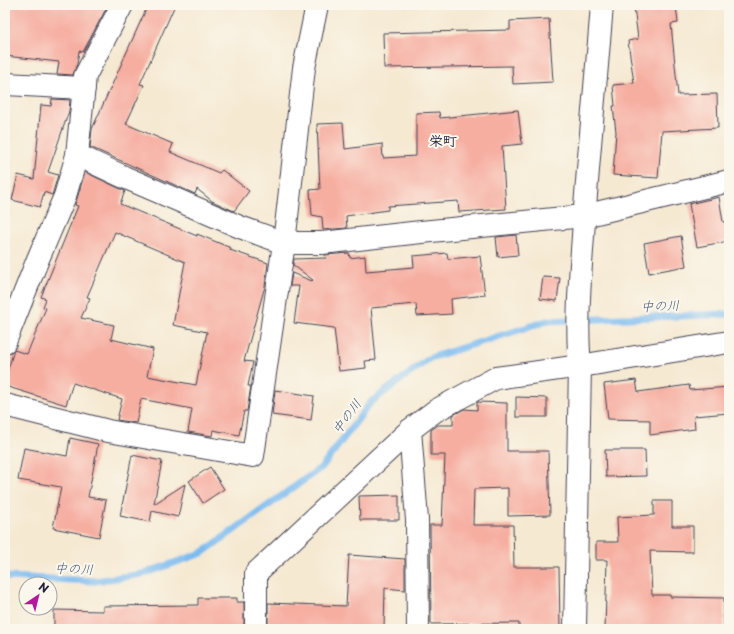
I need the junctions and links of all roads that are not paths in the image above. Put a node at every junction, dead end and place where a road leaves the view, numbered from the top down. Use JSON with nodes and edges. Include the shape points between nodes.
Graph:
{"nodes":[{"id":1,"x":122,"y":5,"type":"edge"},
{"id":2,"x":317,"y":5,"type":"edge"},
{"id":3,"x":602,"y":5,"type":"edge"},
{"id":4,"x":5,"y":84,"type":"edge"},
{"id":5,"x":84,"y":88,"type":"junction"},
{"id":6,"x":77,"y":155,"type":"junction"},
{"id":7,"x":729,"y":181,"type":"edge"},
{"id":8,"x":584,"y":216,"type":"junction"},
{"id":9,"x":284,"y":243,"type":"junction"},
{"id":10,"x":5,"y":342,"type":"edge"},
{"id":11,"x":729,"y":342,"type":"edge"},
{"id":12,"x":579,"y":358,"type":"junction"},
{"id":13,"x":5,"y":405,"type":"edge"},
{"id":14,"x":410,"y":430,"type":"junction"},
{"id":15,"x":256,"y":629,"type":"edge"},
{"id":16,"x":418,"y":629,"type":"edge"},
{"id":17,"x":575,"y":629,"type":"edge"}],
"edges":[{"from":1,"to":5,"type":"street","via":[[85,76]]},
{"from":2,"to":9,"type":"street","via":[[304,68]]},
{"from":3,"to":8,"type":"street"},
{"from":4,"to":5,"type":"street"},
{"from":5,"to":6,"type":"street"},
{"from":6,"to":9,"type":"street","via":[[124,178]]},
{"from":6,"to":10,"type":"street","via":[[65,196]]},
{"from":7,"to":8,"type":"street"},
{"from":8,"to":9,"type":"street","via":[[322,243]]},
{"from":8,"to":12,"type":"street","via":[[579,291]]},
{"from":9,"to":13,"type":"street","via":[[253,456],[108,431]]},
{"from":11,"to":12,"type":"street"},
{"from":12,"to":14,"type":"street","via":[[496,378],[435,411]]},
{"from":12,"to":17,"type":"street"},
{"from":14,"to":15,"type":"street","via":[[256,573]]},
{"from":14,"to":16,"type":"street","via":[[417,520]]}]}
